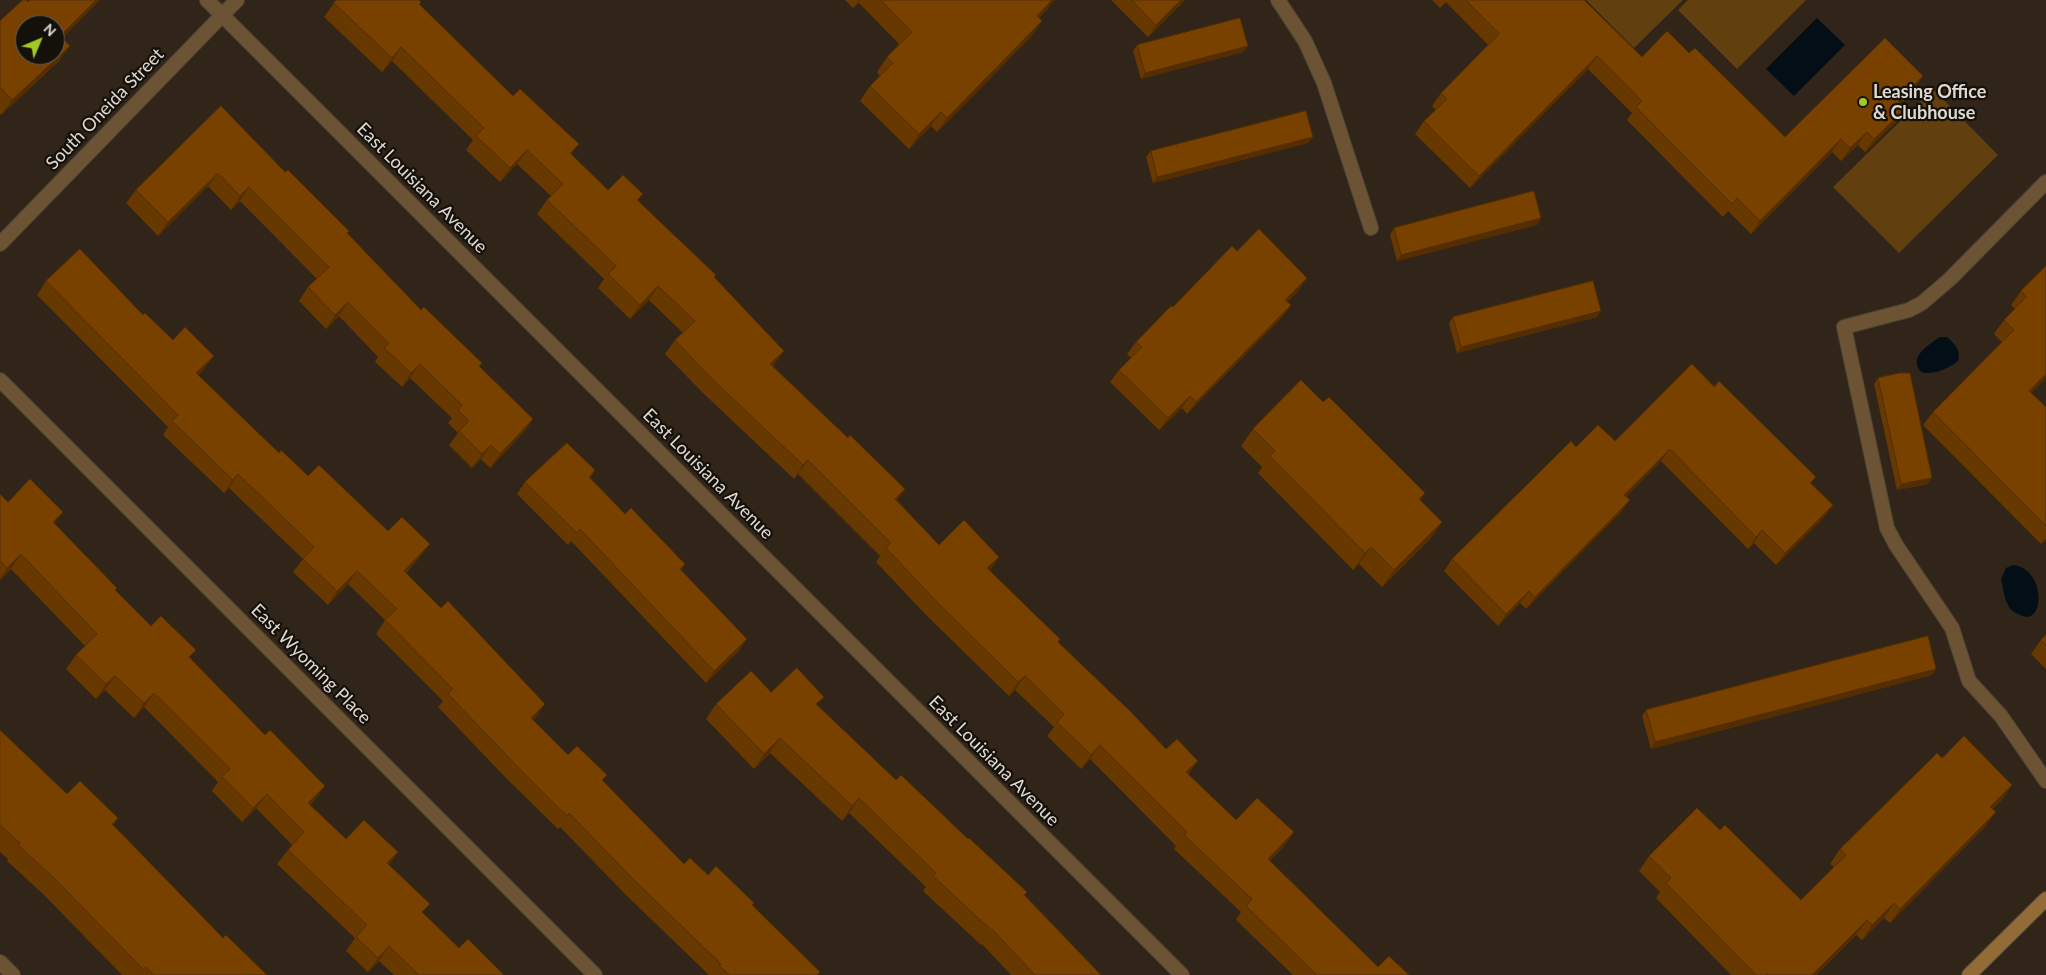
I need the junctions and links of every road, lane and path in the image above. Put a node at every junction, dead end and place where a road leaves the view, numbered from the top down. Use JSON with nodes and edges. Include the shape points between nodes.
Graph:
{"nodes":[{"id":1,"x":208,"y":0,"type":"edge"},
{"id":2,"x":238,"y":0,"type":"edge"},
{"id":3,"x":1278,"y":0,"type":"edge"},
{"id":4,"x":222,"y":15,"type":"junction"},
{"id":5,"x":2046,"y":182,"type":"edge"},
{"id":6,"x":1371,"y":228,"type":"dead end"},
{"id":7,"x":0,"y":244,"type":"edge"},
{"id":8,"x":0,"y":380,"type":"edge"},
{"id":9,"x":2046,"y":781,"type":"edge"},
{"id":10,"x":2046,"y":898,"type":"edge"},
{"id":11,"x":0,"y":962,"type":"edge"},
{"id":12,"x":13,"y":975,"type":"edge"},
{"id":13,"x":595,"y":975,"type":"edge"},
{"id":14,"x":1182,"y":975,"type":"edge"},
{"id":15,"x":1969,"y":975,"type":"edge"}],
"edges":[{"from":1,"to":4,"type":"street","name":"East Louisiana Avenue"},
{"from":2,"to":4,"type":"street","name":"South Oneida Street"},
{"from":3,"to":6,"type":"street","via":[[1305,41],[1324,83]]},
{"from":4,"to":7,"type":"street","name":"South Oneida Street"},
{"from":4,"to":14,"type":"street","name":"East Louisiana Avenue"},
{"from":5,"to":9,"type":"street","via":[[1922,303],[1909,310],[1844,327],[1887,528],[1952,628],[1968,681],[2001,716]]},
{"from":8,"to":13,"type":"street","name":"East Wyoming Place"},
{"from":10,"to":15,"type":"main road"},
{"from":11,"to":12,"type":"street"}]}
